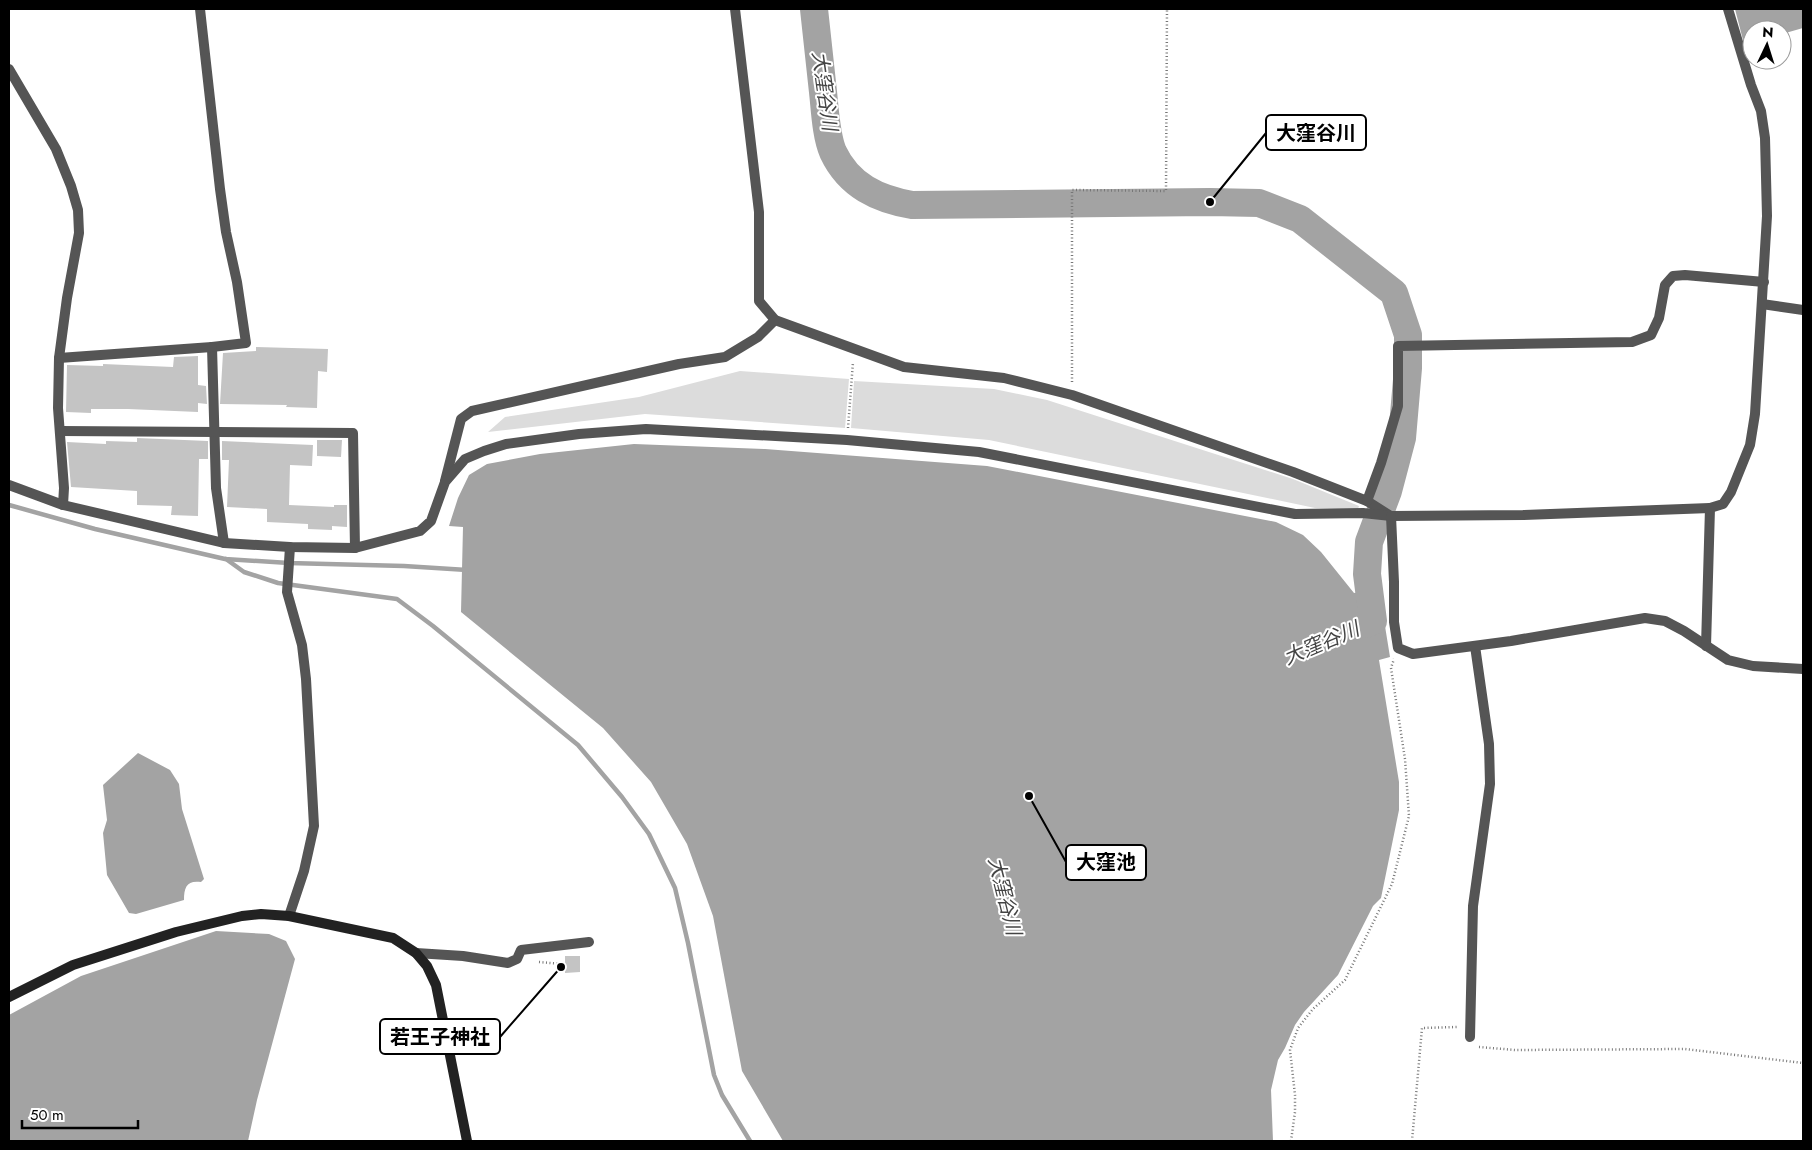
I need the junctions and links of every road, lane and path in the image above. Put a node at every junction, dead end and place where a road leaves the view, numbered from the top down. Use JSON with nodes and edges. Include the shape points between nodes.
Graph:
{"nodes":[{"id":1,"x":200,"y":9,"type":"edge"},
{"id":2,"x":735,"y":9,"type":"edge"},
{"id":3,"x":1167,"y":9,"type":"edge"},
{"id":4,"x":1728,"y":9,"type":"edge"},
{"id":5,"x":9,"y":69,"type":"edge"},
{"id":6,"x":1764,"y":282,"type":"junction"},
{"id":7,"x":1762,"y":304,"type":"junction"},
{"id":8,"x":1803,"y":310,"type":"edge"},
{"id":9,"x":775,"y":320,"type":"junction"},
{"id":10,"x":212,"y":347,"type":"junction"},
{"id":11,"x":59,"y":358,"type":"junction"},
{"id":12,"x":852,"y":369,"type":"dead end"},
{"id":13,"x":1072,"y":395,"type":"junction"},
{"id":14,"x":60,"y":431,"type":"junction"},
{"id":15,"x":215,"y":431,"type":"junction"},
{"id":16,"x":847,"y":434,"type":"dead end"},
{"id":17,"x":445,"y":482,"type":"junction"},
{"id":18,"x":9,"y":485,"type":"edge"},
{"id":19,"x":63,"y":505,"type":"junction"},
{"id":20,"x":1371,"y":507,"type":"junction"},
{"id":21,"x":1710,"y":508,"type":"junction"},
{"id":22,"x":1389,"y":515,"type":"junction"},
{"id":23,"x":224,"y":543,"type":"junction"},
{"id":24,"x":355,"y":548,"type":"junction"},
{"id":25,"x":290,"y":550,"type":"junction"},
{"id":26,"x":1474,"y":646,"type":"junction"},
{"id":27,"x":1706,"y":646,"type":"junction"},
{"id":28,"x":1398,"y":648,"type":"junction"},
{"id":29,"x":1803,"y":669,"type":"edge"},
{"id":30,"x":289,"y":916,"type":"junction"},
{"id":31,"x":588,"y":942,"type":"dead end"},
{"id":32,"x":416,"y":954,"type":"junction"},
{"id":33,"x":9,"y":998,"type":"edge"},
{"id":34,"x":1470,"y":1037,"type":"junction"},
{"id":35,"x":1803,"y":1063,"type":"edge"},
{"id":36,"x":467,"y":1141,"type":"edge"},
{"id":37,"x":1291,"y":1141,"type":"edge"},
{"id":38,"x":1412,"y":1141,"type":"edge"}],
"edges":[{"from":1,"to":10,"type":"street","via":[[226,232],[246,343]]},
{"from":2,"to":9,"type":"street","via":[[759,212],[759,301]]},
{"from":3,"to":13,"type":"path","via":[[1166,191],[1072,190]]},
{"from":4,"to":6,"type":"street","via":[[1760,111],[1765,138],[1767,216]]},
{"from":5,"to":11,"type":"street","via":[[56,149],[78,210],[80,233],[66,298]]},
{"from":6,"to":7,"type":"street"},
{"from":6,"to":20,"type":"street","via":[[1673,276],[1665,285],[1659,318],[1651,335],[1632,342],[1398,346],[1398,406]]},
{"from":7,"to":8,"type":"street"},
{"from":7,"to":21,"type":"street","via":[[1750,445],[1731,492],[1723,504]]},
{"from":9,"to":13,"type":"street","via":[[904,367],[1004,378]]},
{"from":9,"to":17,"type":"street","via":[[758,337],[725,357],[679,364],[472,411],[461,418]]},
{"from":10,"to":11,"type":"street"},
{"from":10,"to":15,"type":"street"},
{"from":11,"to":14,"type":"street"},
{"from":12,"to":16,"type":"path"},
{"from":13,"to":20,"type":"street","via":[[1293,472]]},
{"from":14,"to":15,"type":"street"},
{"from":14,"to":19,"type":"street"},
{"from":15,"to":23,"type":"street","via":[[216,488]]},
{"from":15,"to":24,"type":"street","via":[[353,433]]},
{"from":17,"to":20,"type":"street","via":[[465,460],[506,444],[646,429],[856,440],[979,452],[1295,514]]},
{"from":17,"to":24,"type":"street","via":[[431,521],[420,531]]},
{"from":18,"to":19,"type":"street"},
{"from":19,"to":23,"type":"street"},
{"from":20,"to":22,"type":"street"},
{"from":21,"to":22,"type":"street","via":[[1524,515]]},
{"from":21,"to":27,"type":"street"},
{"from":22,"to":28,"type":"street"},
{"from":23,"to":25,"type":"street"},
{"from":24,"to":25,"type":"street"},
{"from":25,"to":30,"type":"street","via":[[288,582],[306,679],[314,826]]},
{"from":26,"to":27,"type":"street","via":[[1646,618],[1665,621]]},
{"from":26,"to":28,"type":"street","via":[[1413,654]]},
{"from":26,"to":34,"type":"street","via":[[1488,744],[1490,784],[1473,906]]},
{"from":27,"to":29,"type":"street","via":[[1728,660],[1753,666]]},
{"from":28,"to":37,"type":"path","via":[[1391,668],[1405,758],[1409,816],[1392,884],[1346,980],[1313,1009],[1298,1028],[1290,1050],[1295,1103]]},
{"from":30,"to":32,"type":"street","via":[[393,938]]},
{"from":30,"to":33,"type":"street","via":[[242,916],[176,932],[73,965]]},
{"from":31,"to":32,"type":"street","via":[[521,950],[517,959],[508,963],[463,956]]},
{"from":32,"to":36,"type":"street","via":[[427,966],[436,985]]},
{"from":34,"to":35,"type":"path","via":[[1479,1047],[1515,1050],[1685,1049]]},
{"from":34,"to":38,"type":"path","via":[[1461,1027],[1422,1028]]}]}
